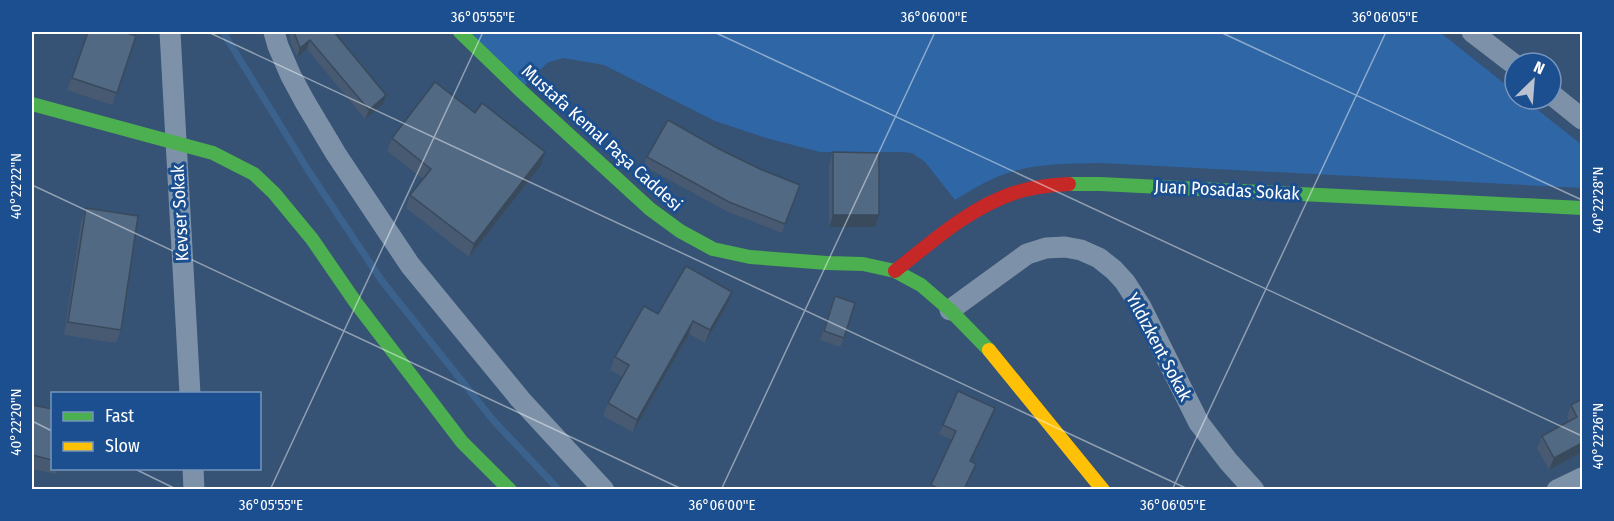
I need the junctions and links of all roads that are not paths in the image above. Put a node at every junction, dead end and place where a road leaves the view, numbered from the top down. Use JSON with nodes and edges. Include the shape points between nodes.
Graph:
{"nodes":[{"id":1,"x":170,"y":32,"type":"edge"},
{"id":2,"x":274,"y":32,"type":"edge"},
{"id":3,"x":460,"y":32,"type":"edge"},
{"id":4,"x":1472,"y":32,"type":"edge"},
{"id":5,"x":1503,"y":56,"type":"edge"},
{"id":6,"x":32,"y":104,"type":"edge"},
{"id":7,"x":1563,"y":104,"type":"edge"},
{"id":8,"x":1582,"y":119,"type":"edge"},
{"id":9,"x":176,"y":143,"type":"junction"},
{"id":10,"x":1582,"y":208,"type":"edge"},
{"id":11,"x":896,"y":271,"type":"junction"},
{"id":12,"x":950,"y":310,"type":"junction"},
{"id":13,"x":190,"y":392,"type":"edge"},
{"id":14,"x":194,"y":470,"type":"edge"},
{"id":15,"x":1582,"y":478,"type":"edge"},
{"id":16,"x":194,"y":489,"type":"edge"},
{"id":17,"x":510,"y":489,"type":"edge"},
{"id":18,"x":604,"y":489,"type":"edge"},
{"id":19,"x":1103,"y":489,"type":"edge"},
{"id":20,"x":1254,"y":489,"type":"edge"},
{"id":21,"x":1557,"y":489,"type":"edge"}],
"edges":[{"from":1,"to":9,"type":"street","name":"Kevser Sokak"},
{"from":2,"to":18,"type":"street","via":[[305,102],[410,265],[519,399]]},
{"from":3,"to":11,"type":"street","name":"Mustafa Kemal Paşa Caddesi","via":[[650,209],[688,236],[713,249],[750,257],[863,264]]},
{"from":4,"to":5,"type":"street"},
{"from":6,"to":9,"type":"street"},
{"from":7,"to":8,"type":"street"},
{"from":9,"to":13,"type":"street","name":"Kevser Sokak"},
{"from":9,"to":17,"type":"street","via":[[213,153],[254,174],[274,193],[462,442]]},
{"from":10,"to":11,"type":"street","name":"Juan Posadas Sokak","via":[[1064,184],[1030,188],[984,206]]},
{"from":11,"to":12,"type":"street","name":"Mustafa Kemal Paşa Caddesi","via":[[921,285]]},
{"from":12,"to":19,"type":"street","name":"Mustafa Kemal Paşa Caddesi","via":[[987,347]]},
{"from":12,"to":20,"type":"street","name":"Yıldızkent Sokak","via":[[1027,254],[1065,247],[1099,258],[1125,282],[1141,308],[1199,423]]},
{"from":14,"to":16,"type":"street"},
{"from":15,"to":21,"type":"street"}]}
